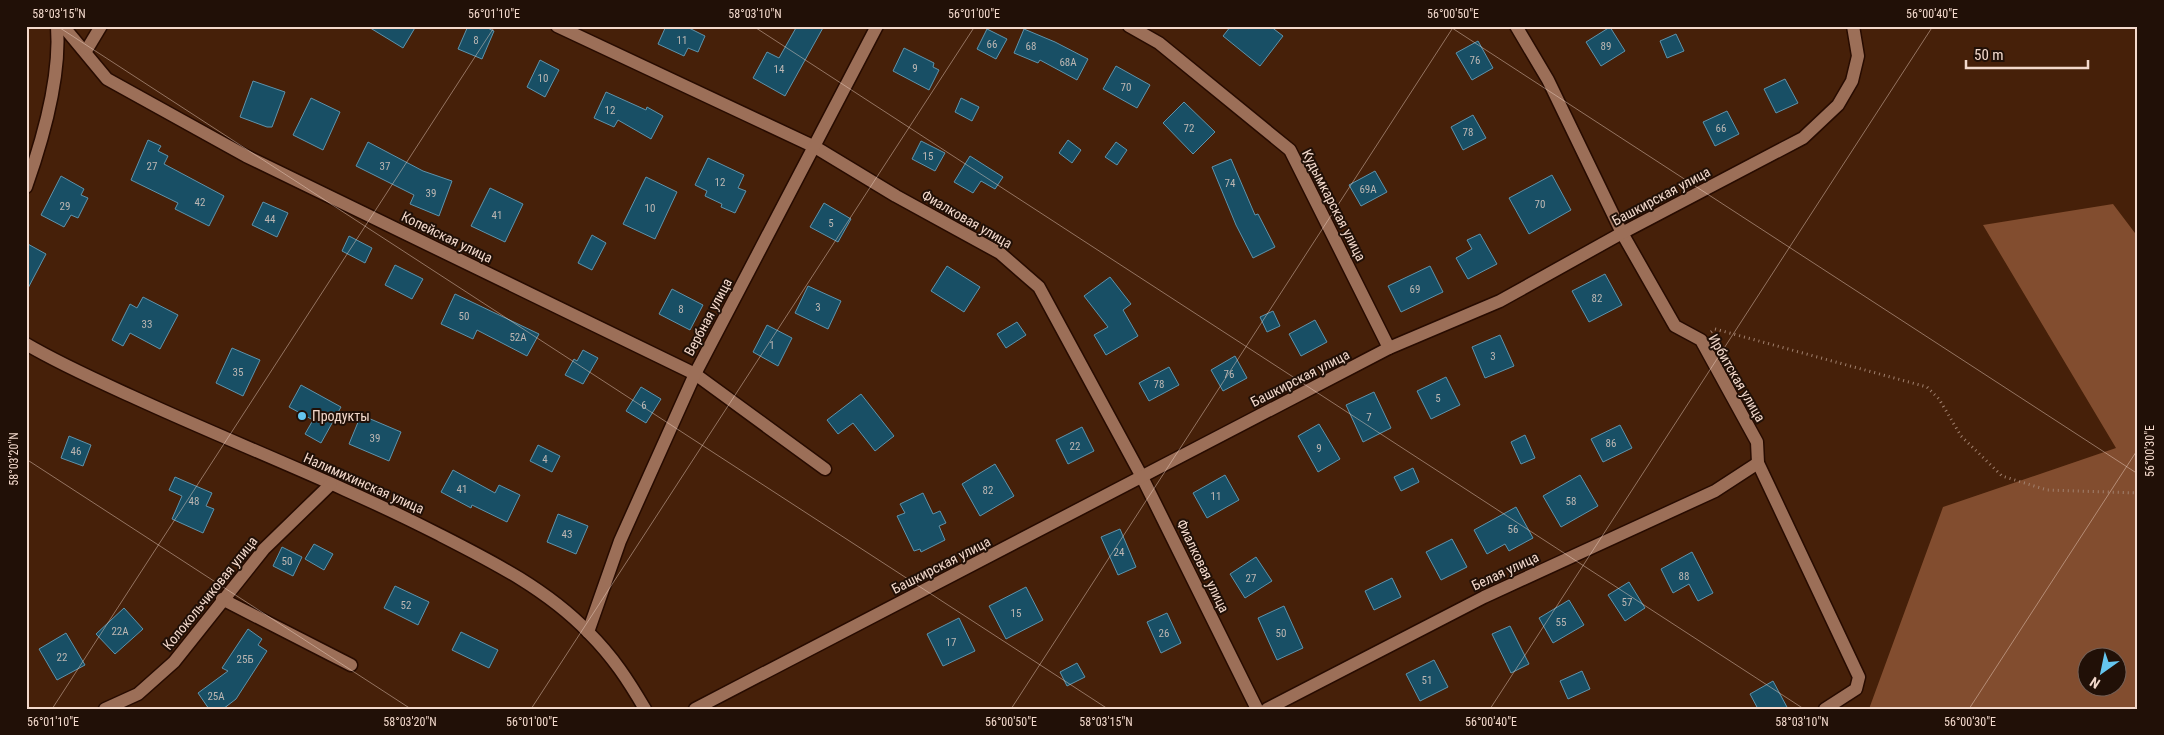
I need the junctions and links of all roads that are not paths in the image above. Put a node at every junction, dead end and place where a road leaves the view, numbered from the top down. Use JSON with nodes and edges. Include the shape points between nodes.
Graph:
{"nodes":[{"id":1,"x":57,"y":26,"type":"edge"},
{"id":2,"x":63,"y":26,"type":"edge"},
{"id":3,"x":100,"y":26,"type":"edge"},
{"id":4,"x":557,"y":26,"type":"edge"},
{"id":5,"x":877,"y":26,"type":"edge"},
{"id":6,"x":1129,"y":26,"type":"edge"},
{"id":7,"x":1516,"y":26,"type":"edge"},
{"id":8,"x":1853,"y":26,"type":"edge"},
{"id":9,"x":86,"y":51,"type":"junction"},
{"id":10,"x":815,"y":147,"type":"junction"},
{"id":11,"x":26,"y":188,"type":"edge"},
{"id":12,"x":1622,"y":233,"type":"junction"},
{"id":13,"x":26,"y":344,"type":"edge"},
{"id":14,"x":1389,"y":348,"type":"junction"},
{"id":15,"x":695,"y":374,"type":"junction"},
{"id":16,"x":1758,"y":463,"type":"junction"},
{"id":17,"x":825,"y":469,"type":"dead end"},
{"id":18,"x":1142,"y":476,"type":"junction"},
{"id":19,"x":330,"y":484,"type":"junction"},
{"id":20,"x":222,"y":599,"type":"junction"},
{"id":21,"x":588,"y":632,"type":"junction"},
{"id":22,"x":350,"y":665,"type":"dead end"},
{"id":23,"x":105,"y":709,"type":"edge"},
{"id":24,"x":644,"y":709,"type":"edge"},
{"id":25,"x":695,"y":709,"type":"edge"},
{"id":26,"x":1257,"y":709,"type":"edge"},
{"id":27,"x":1267,"y":709,"type":"edge"},
{"id":28,"x":1825,"y":709,"type":"edge"}],
"edges":[{"from":1,"to":11,"type":"street","via":[[59,51],[56,68],[40,147]]},
{"from":2,"to":9,"type":"street","name":"Копейская улица"},
{"from":3,"to":9,"type":"street"},
{"from":4,"to":10,"type":"street","name":"Фиалковая улица"},
{"from":5,"to":10,"type":"street","name":"Вербная улица"},
{"from":6,"to":14,"type":"street","name":"Кудымкарская улица","via":[[1159,43],[1290,150]]},
{"from":7,"to":12,"type":"street","name":"Ирбитская улица","via":[[1548,80]]},
{"from":8,"to":12,"type":"street","name":"Башкирская улица","via":[[1858,56],[1852,81],[1838,105],[1803,138]]},
{"from":9,"to":15,"type":"street","name":"Копейская улица","via":[[107,79],[246,156]]},
{"from":10,"to":15,"type":"street","name":"Вербная улица"},
{"from":10,"to":18,"type":"street","name":"Фиалковая улица","via":[[1000,253],[1039,287]]},
{"from":12,"to":14,"type":"street","name":"Башкирская улица","via":[[1500,301]]},
{"from":12,"to":16,"type":"street","name":"Ирбитская улица","via":[[1675,326],[1701,340],[1757,442]]},
{"from":13,"to":19,"type":"street","name":"Налимихинская улица","via":[[200,428]]},
{"from":14,"to":18,"type":"street","name":"Башкирская улица"},
{"from":15,"to":17,"type":"street","name":"Копейская улица"},
{"from":15,"to":21,"type":"street","name":"Вербная улица","via":[[620,541]]},
{"from":16,"to":27,"type":"street","name":"Белая улица","via":[[1716,491],[1484,597]]},
{"from":16,"to":28,"type":"street","name":"Ирбитская улица","via":[[1857,670],[1859,683],[1856,690]]},
{"from":18,"to":25,"type":"street","name":"Башкирская улица"},
{"from":18,"to":26,"type":"street","name":"Фиалковая улица"},
{"from":19,"to":20,"type":"street","name":"Колокольчиковая улица","via":[[264,548]]},
{"from":19,"to":21,"type":"street","name":"Налимихинская улица","via":[[494,562],[543,594]]},
{"from":20,"to":22,"type":"street"},
{"from":20,"to":23,"type":"street","name":"Колокольчиковая улица","via":[[174,662],[138,694]]},
{"from":21,"to":24,"type":"street","name":"Налимихинская улица","via":[[622,670]]}]}
